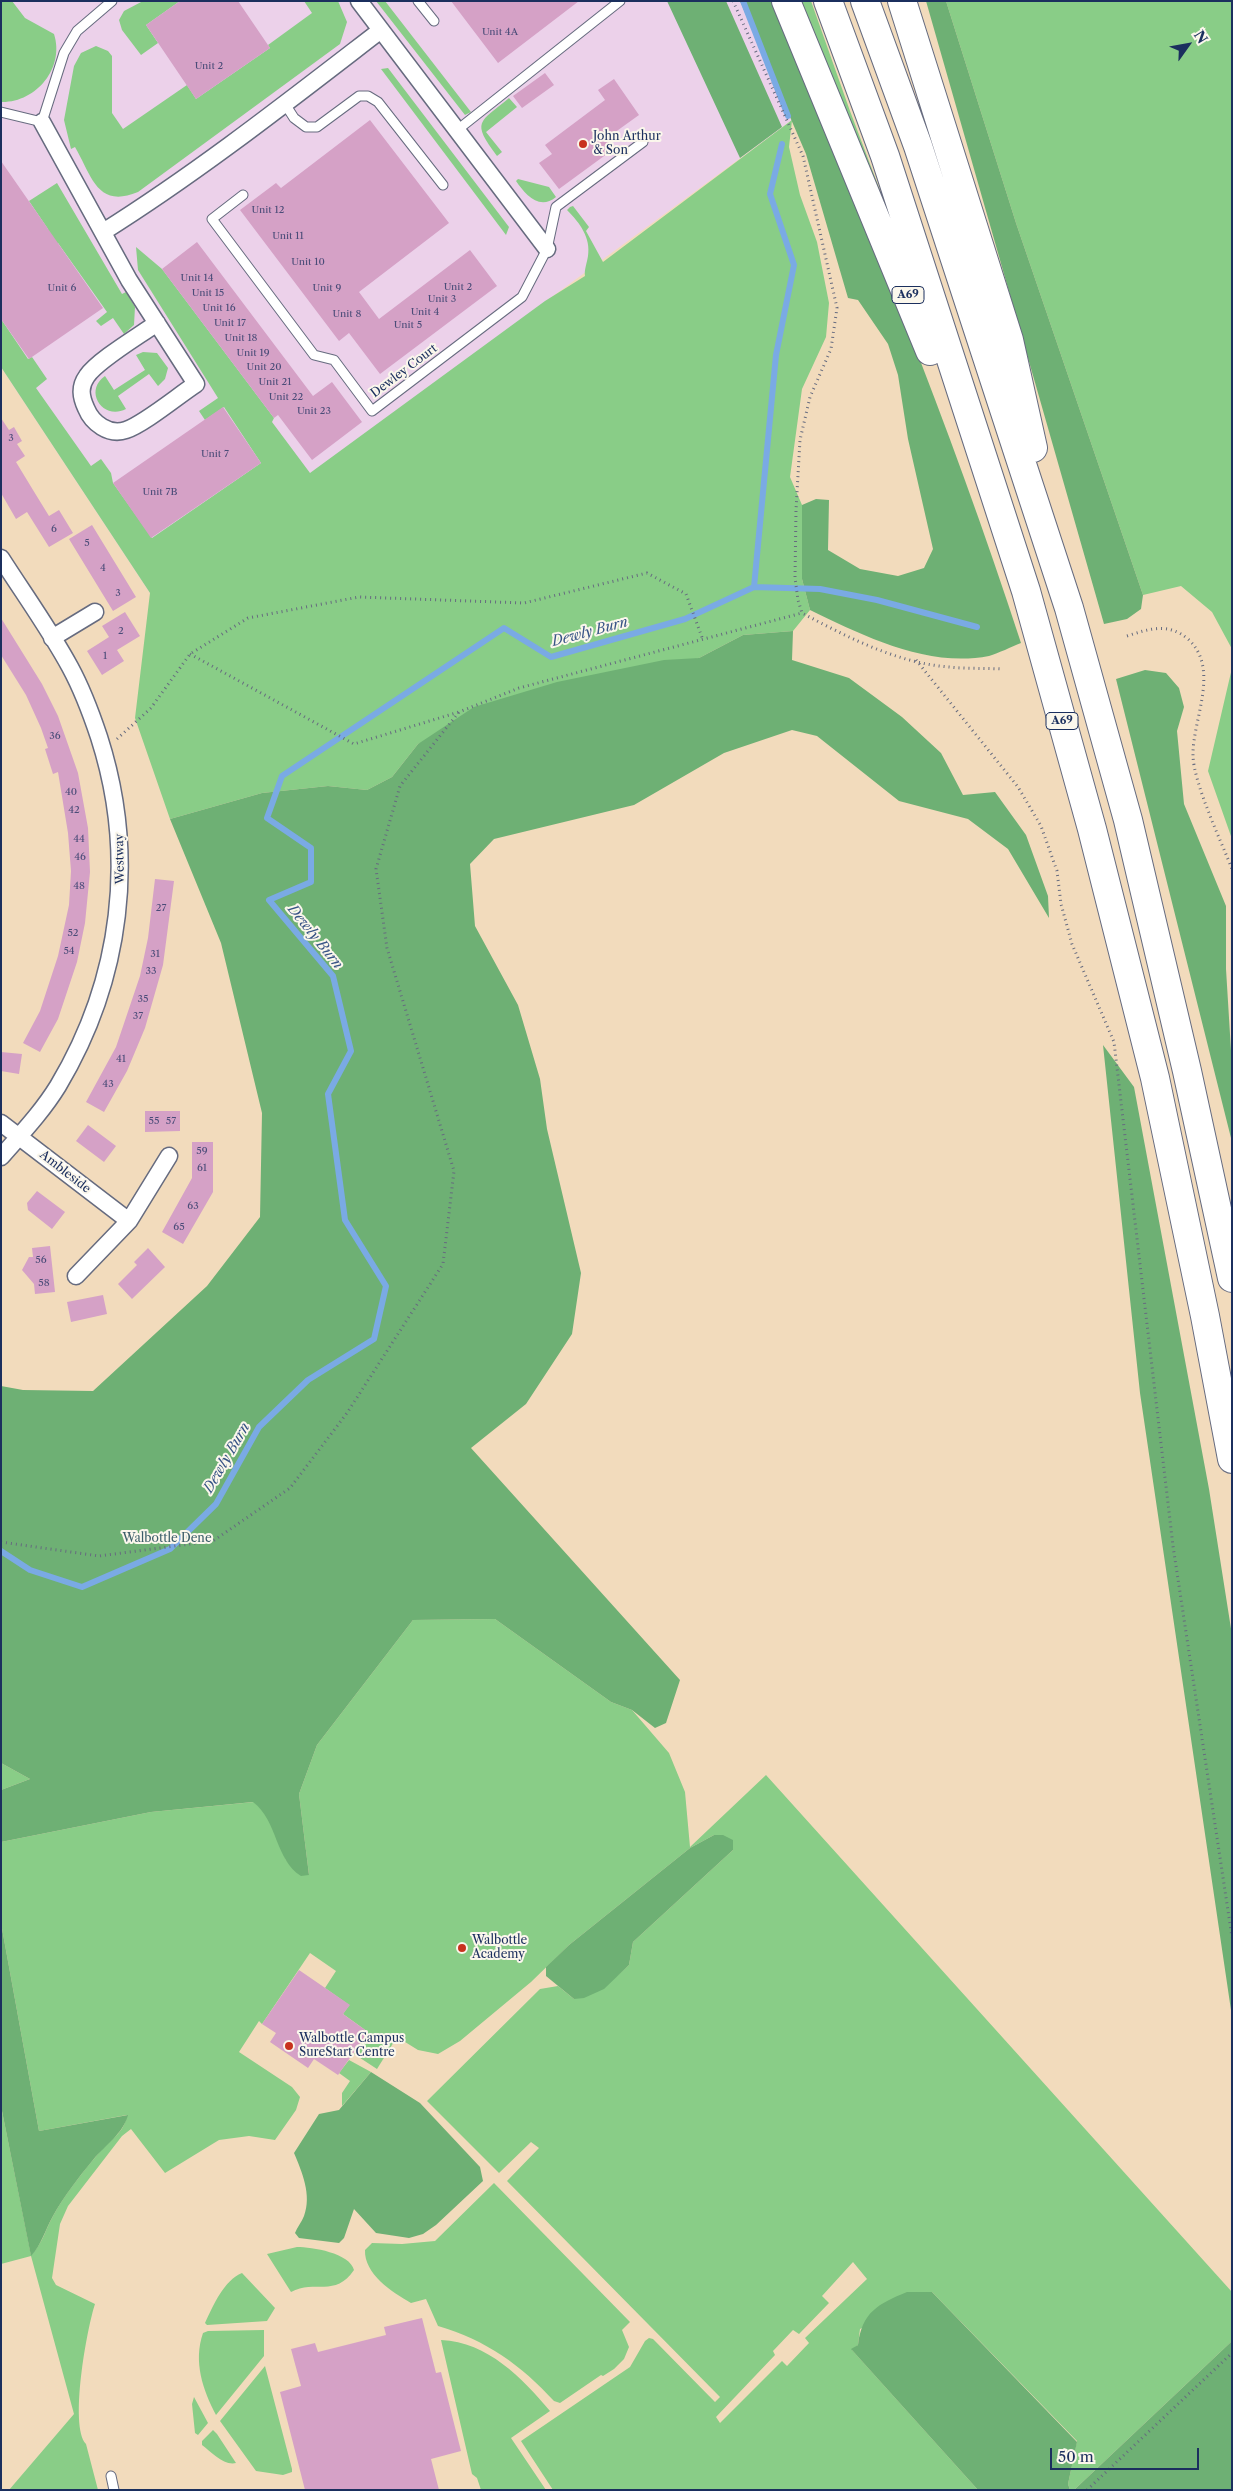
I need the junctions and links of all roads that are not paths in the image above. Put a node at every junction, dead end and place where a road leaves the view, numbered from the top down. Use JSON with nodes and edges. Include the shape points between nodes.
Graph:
{"nodes":[{"id":1,"x":112,"y":1,"type":"edge"},
{"id":2,"x":359,"y":1,"type":"edge"},
{"id":3,"x":418,"y":1,"type":"edge"},
{"id":4,"x":620,"y":1,"type":"edge"},
{"id":5,"x":786,"y":1,"type":"edge"},
{"id":6,"x":828,"y":1,"type":"edge"},
{"id":7,"x":865,"y":1,"type":"edge"},
{"id":8,"x":902,"y":1,"type":"edge"},
{"id":9,"x":434,"y":21,"type":"dead end"},
{"id":10,"x":381,"y":30,"type":"junction"},
{"id":11,"x":285,"y":104,"type":"junction"},
{"id":12,"x":1,"y":112,"type":"edge"},
{"id":13,"x":42,"y":122,"type":"junction"},
{"id":14,"x":456,"y":131,"type":"junction"},
{"id":15,"x":643,"y":142,"type":"dead end"},
{"id":16,"x":443,"y":185,"type":"dead end"},
{"id":17,"x":243,"y":195,"type":"dead end"},
{"id":18,"x":102,"y":232,"type":"junction"},
{"id":19,"x":547,"y":249,"type":"junction"},
{"id":20,"x":157,"y":324,"type":"junction"},
{"id":21,"x":1,"y":558,"type":"edge"},
{"id":22,"x":1026,"y":591,"type":"junction"},
{"id":23,"x":1069,"y":608,"type":"junction"},
{"id":24,"x":95,"y":612,"type":"dead end"},
{"id":25,"x":52,"y":638,"type":"junction"},
{"id":26,"x":1,"y":1123,"type":"edge"},
{"id":27,"x":19,"y":1137,"type":"junction"},
{"id":28,"x":169,"y":1156,"type":"dead end"},
{"id":29,"x":1,"y":1157,"type":"edge"},
{"id":30,"x":129,"y":1221,"type":"junction"},
{"id":31,"x":76,"y":1276,"type":"dead end"},
{"id":32,"x":1232,"y":1278,"type":"edge"},
{"id":33,"x":1232,"y":1459,"type":"edge"},
{"id":34,"x":111,"y":2476,"type":"dead end"},
{"id":35,"x":114,"y":2490,"type":"edge"}],
"edges":[{"from":1,"to":13,"type":"lane","via":[[77,31],[64,53]]},
{"from":2,"to":10,"type":"street"},
{"from":3,"to":9,"type":"lane"},
{"from":4,"to":14,"type":"lane"},
{"from":5,"to":22,"type":"highway","number":"A69"},
{"from":6,"to":22,"type":"highway","number":"A69","via":[[885,156]]},
{"from":7,"to":23,"type":"highway","via":[[918,146]]},
{"from":8,"to":23,"type":"highway","via":[[1009,340]]},
{"from":10,"to":11,"type":"street"},
{"from":10,"to":14,"type":"street"},
{"from":11,"to":16,"type":"lane","via":[[294,118],[306,127],[317,127],[359,96],[368,96],[378,102]]},
{"from":11,"to":18,"type":"street","via":[[149,203]]},
{"from":12,"to":13,"type":"lane"},
{"from":13,"to":18,"type":"street"},
{"from":14,"to":19,"type":"street"},
{"from":15,"to":19,"type":"lane","via":[[556,206]]},
{"from":17,"to":19,"type":"lane","name":"Dewley Court","via":[[212,219],[314,355],[334,360],[372,412],[522,297]]},
{"from":18,"to":20,"type":"street"},
{"from":20,"to":20,"type":"street","via":[[196,384],[125,430],[110,430],[98,425],[81,397],[82,384],[88,374]]},
{"from":21,"to":25,"type":"street","name":"Westway"},
{"from":22,"to":33,"type":"highway","number":"A69","via":[[1092,829],[1155,1078],[1206,1316]]},
{"from":23,"to":32,"type":"highway","via":[[1128,820]]},
{"from":24,"to":25,"type":"street"},
{"from":25,"to":27,"type":"street","name":"Westway","via":[[82,692],[112,785],[119,826],[120,905],[110,958],[93,1015],[58,1087]]},
{"from":26,"to":27,"type":"street","name":"Ambleside"},
{"from":27,"to":29,"type":"street","name":"Westway"},
{"from":27,"to":30,"type":"street","name":"Ambleside"},
{"from":28,"to":30,"type":"street"},
{"from":30,"to":31,"type":"street"},
{"from":34,"to":35,"type":"lane"}]}
